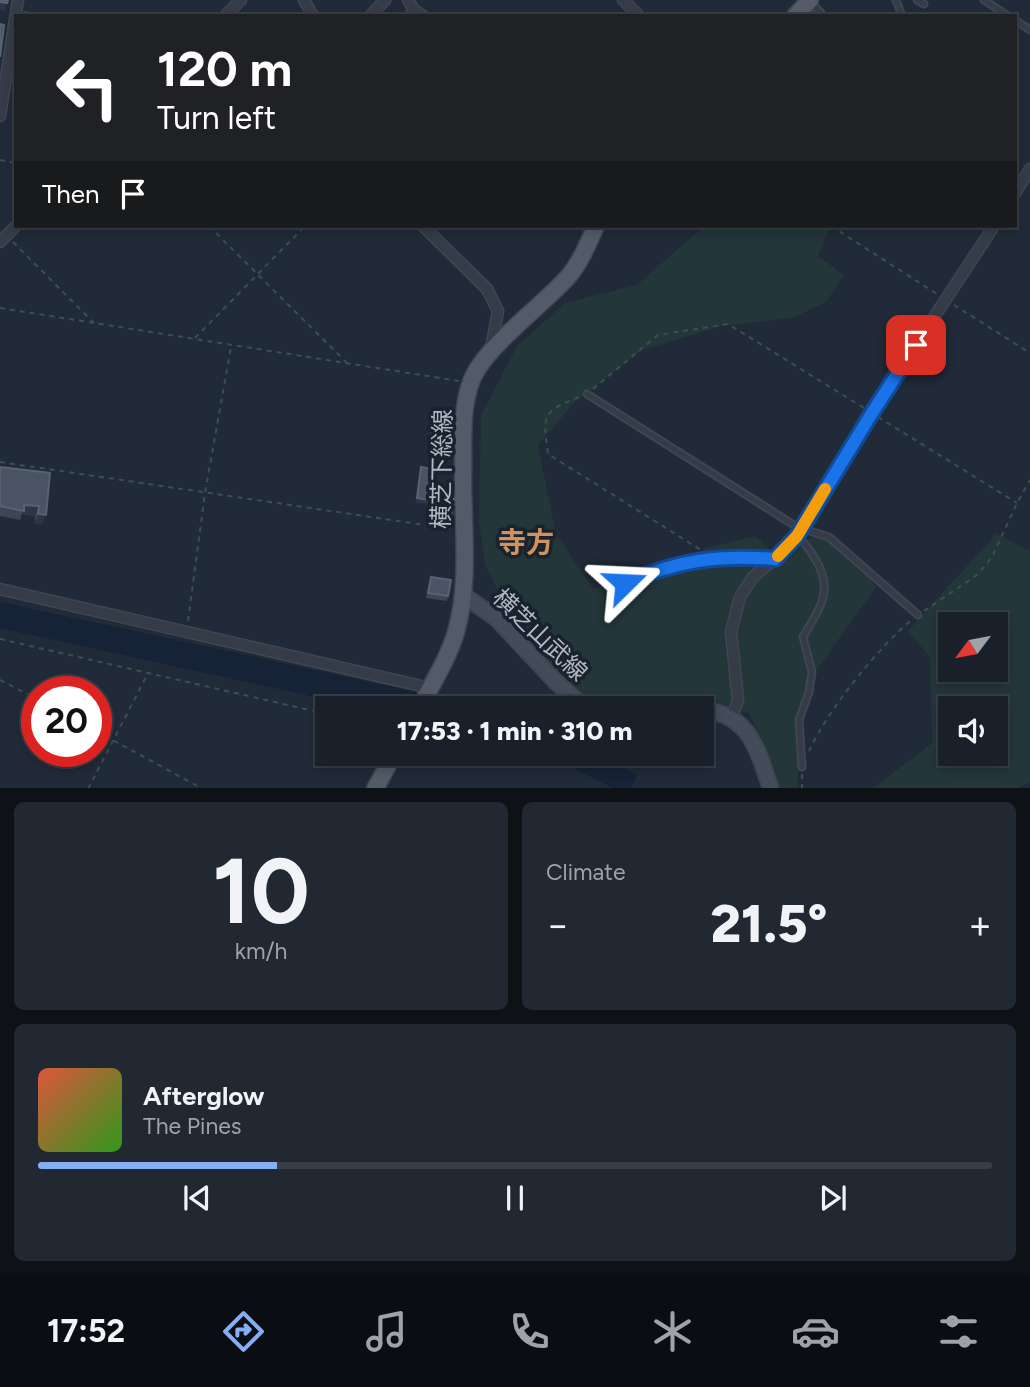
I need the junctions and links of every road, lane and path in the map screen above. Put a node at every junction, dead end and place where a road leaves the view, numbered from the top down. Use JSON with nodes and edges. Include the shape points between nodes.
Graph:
{"nodes":[{"id":1,"x":241,"y":0,"type":"edge"},
{"id":2,"x":385,"y":0,"type":"edge"},
{"id":3,"x":623,"y":0,"type":"edge"},
{"id":4,"x":918,"y":0,"type":"edge"},
{"id":5,"x":984,"y":0,"type":"edge"},
{"id":6,"x":810,"y":1,"type":"edge"},
{"id":7,"x":924,"y":4,"type":"dead end"},
{"id":8,"x":17,"y":5,"type":"edge"},
{"id":9,"x":42,"y":14,"type":"edge"},
{"id":10,"x":227,"y":14,"type":"edge"},
{"id":11,"x":372,"y":14,"type":"edge"},
{"id":12,"x":637,"y":14,"type":"edge"},
{"id":13,"x":797,"y":14,"type":"edge"},
{"id":14,"x":822,"y":14,"type":"edge"},
{"id":15,"x":1005,"y":14,"type":"edge"},
{"id":16,"x":14,"y":25,"type":"edge"},
{"id":17,"x":0,"y":116,"type":"edge"},
{"id":18,"x":1030,"y":169,"type":"edge"},
{"id":19,"x":1017,"y":190,"type":"edge"},
{"id":20,"x":211,"y":228,"type":"edge"},
{"id":21,"x":303,"y":228,"type":"edge"},
{"id":22,"x":425,"y":228,"type":"edge"},
{"id":23,"x":595,"y":228,"type":"edge"},
{"id":24,"x":834,"y":228,"type":"edge"},
{"id":25,"x":993,"y":228,"type":"edge"},
{"id":26,"x":3,"y":238,"type":"edge"},
{"id":27,"x":258,"y":274,"type":"junction"},
{"id":28,"x":946,"y":299,"type":"junction"},
{"id":29,"x":0,"y":308,"type":"edge"},
{"id":30,"x":94,"y":323,"type":"junction"},
{"id":31,"x":194,"y":339,"type":"junction"},
{"id":32,"x":231,"y":345,"type":"junction"},
{"id":33,"x":490,"y":353,"type":"junction"},
{"id":34,"x":1030,"y":353,"type":"edge"},
{"id":35,"x":348,"y":364,"type":"junction"},
{"id":36,"x":470,"y":383,"type":"junction"},
{"id":37,"x":587,"y":394,"type":"dead end"},
{"id":38,"x":0,"y":462,"type":"edge"},
{"id":39,"x":1030,"y":480,"type":"edge"},
{"id":40,"x":205,"y":493,"type":"junction"},
{"id":41,"x":463,"y":529,"type":"junction"},
{"id":42,"x":799,"y":532,"type":"junction"},
{"id":43,"x":775,"y":559,"type":"junction"},
{"id":44,"x":625,"y":583,"type":"dead end"},
{"id":45,"x":0,"y":590,"type":"edge"},
{"id":46,"x":463,"y":595,"type":"junction"},
{"id":47,"x":918,"y":615,"type":"junction"},
{"id":48,"x":186,"y":633,"type":"junction"},
{"id":49,"x":0,"y":639,"type":"edge"},
{"id":50,"x":148,"y":673,"type":"junction"},
{"id":51,"x":0,"y":680,"type":"edge"},
{"id":52,"x":430,"y":688,"type":"junction"},
{"id":53,"x":21,"y":691,"type":"edge"},
{"id":54,"x":426,"y":696,"type":"edge"},
{"id":55,"x":572,"y":696,"type":"edge"},
{"id":56,"x":315,"y":711,"type":"edge"},
{"id":57,"x":714,"y":712,"type":"edge"},
{"id":58,"x":732,"y":717,"type":"junction"},
{"id":59,"x":113,"y":740,"type":"junction"},
{"id":60,"x":387,"y":766,"type":"edge"},
{"id":61,"x":802,"y":767,"type":"junction"},
{"id":62,"x":89,"y":788,"type":"edge"},
{"id":63,"x":200,"y":788,"type":"edge"},
{"id":64,"x":376,"y":788,"type":"edge"},
{"id":65,"x":771,"y":788,"type":"edge"},
{"id":66,"x":802,"y":788,"type":"edge"}],
"edges":[{"from":1,"to":10,"type":"street"},
{"from":2,"to":11,"type":"street"},
{"from":3,"to":12,"type":"street"},
{"from":4,"to":7,"type":"lane"},
{"from":5,"to":15,"type":"lane"},
{"from":6,"to":13,"type":"main road"},
{"from":6,"to":14,"type":"lane"},
{"from":8,"to":9,"type":"path"},
{"from":16,"to":17,"type":"street"},
{"from":18,"to":19,"type":"street"},
{"from":20,"to":27,"type":"path"},
{"from":21,"to":27,"type":"path"},
{"from":22,"to":33,"type":"street","via":[[487,289],[498,311]]},
{"from":23,"to":33,"type":"main road","name":"横芝下総線","via":[[570,274]]},
{"from":24,"to":28,"type":"path"},
{"from":25,"to":28,"type":"street"},
{"from":26,"to":30,"type":"path"},
{"from":27,"to":31,"type":"path"},
{"from":27,"to":35,"type":"path"},
{"from":28,"to":34,"type":"path"},
{"from":28,"to":42,"type":"street"},
{"from":29,"to":30,"type":"path"},
{"from":30,"to":31,"type":"path"},
{"from":31,"to":32,"type":"path"},
{"from":32,"to":35,"type":"path"},
{"from":32,"to":40,"type":"path"},
{"from":33,"to":36,"type":"main road","name":"横芝下総線"},
{"from":35,"to":36,"type":"path"},
{"from":36,"to":41,"type":"main road","name":"横芝下総線","via":[[464,422]]},
{"from":37,"to":42,"type":"lane"},
{"from":38,"to":40,"type":"path"},
{"from":39,"to":47,"type":"path","via":[[992,558],[977,575]]},
{"from":40,"to":41,"type":"path"},
{"from":40,"to":48,"type":"path"},
{"from":41,"to":46,"type":"main road","name":"横芝下総線"},
{"from":42,"to":43,"type":"street"},
{"from":42,"to":47,"type":"lane","via":[[829,537]]},
{"from":42,"to":61,"type":"lane","via":[[825,577],[819,609],[803,637],[812,672],[799,720]]},
{"from":43,"to":44,"type":"lane","via":[[712,557]]},
{"from":43,"to":58,"type":"street","via":[[753,577],[740,597],[731,632],[738,700]]},
{"from":45,"to":48,"type":"street"},
{"from":46,"to":52,"type":"main road","name":"横芝下総線","via":[[456,632]]},
{"from":46,"to":55,"type":"main road","name":"横芝山武線","via":[[496,618]]},
{"from":47,"to":61,"type":"path","via":[[844,694],[816,735]]},
{"from":48,"to":52,"type":"street"},
{"from":49,"to":50,"type":"path"},
{"from":50,"to":56,"type":"path"},
{"from":50,"to":59,"type":"path"},
{"from":51,"to":53,"type":"path"},
{"from":52,"to":54,"type":"main road","name":"横芝下総線"},
{"from":57,"to":58,"type":"main road"},
{"from":58,"to":65,"type":"main road","via":[[752,741]]},
{"from":59,"to":62,"type":"path"},
{"from":59,"to":63,"type":"path"},
{"from":60,"to":64,"type":"main road"},
{"from":61,"to":66,"type":"path"}]}
